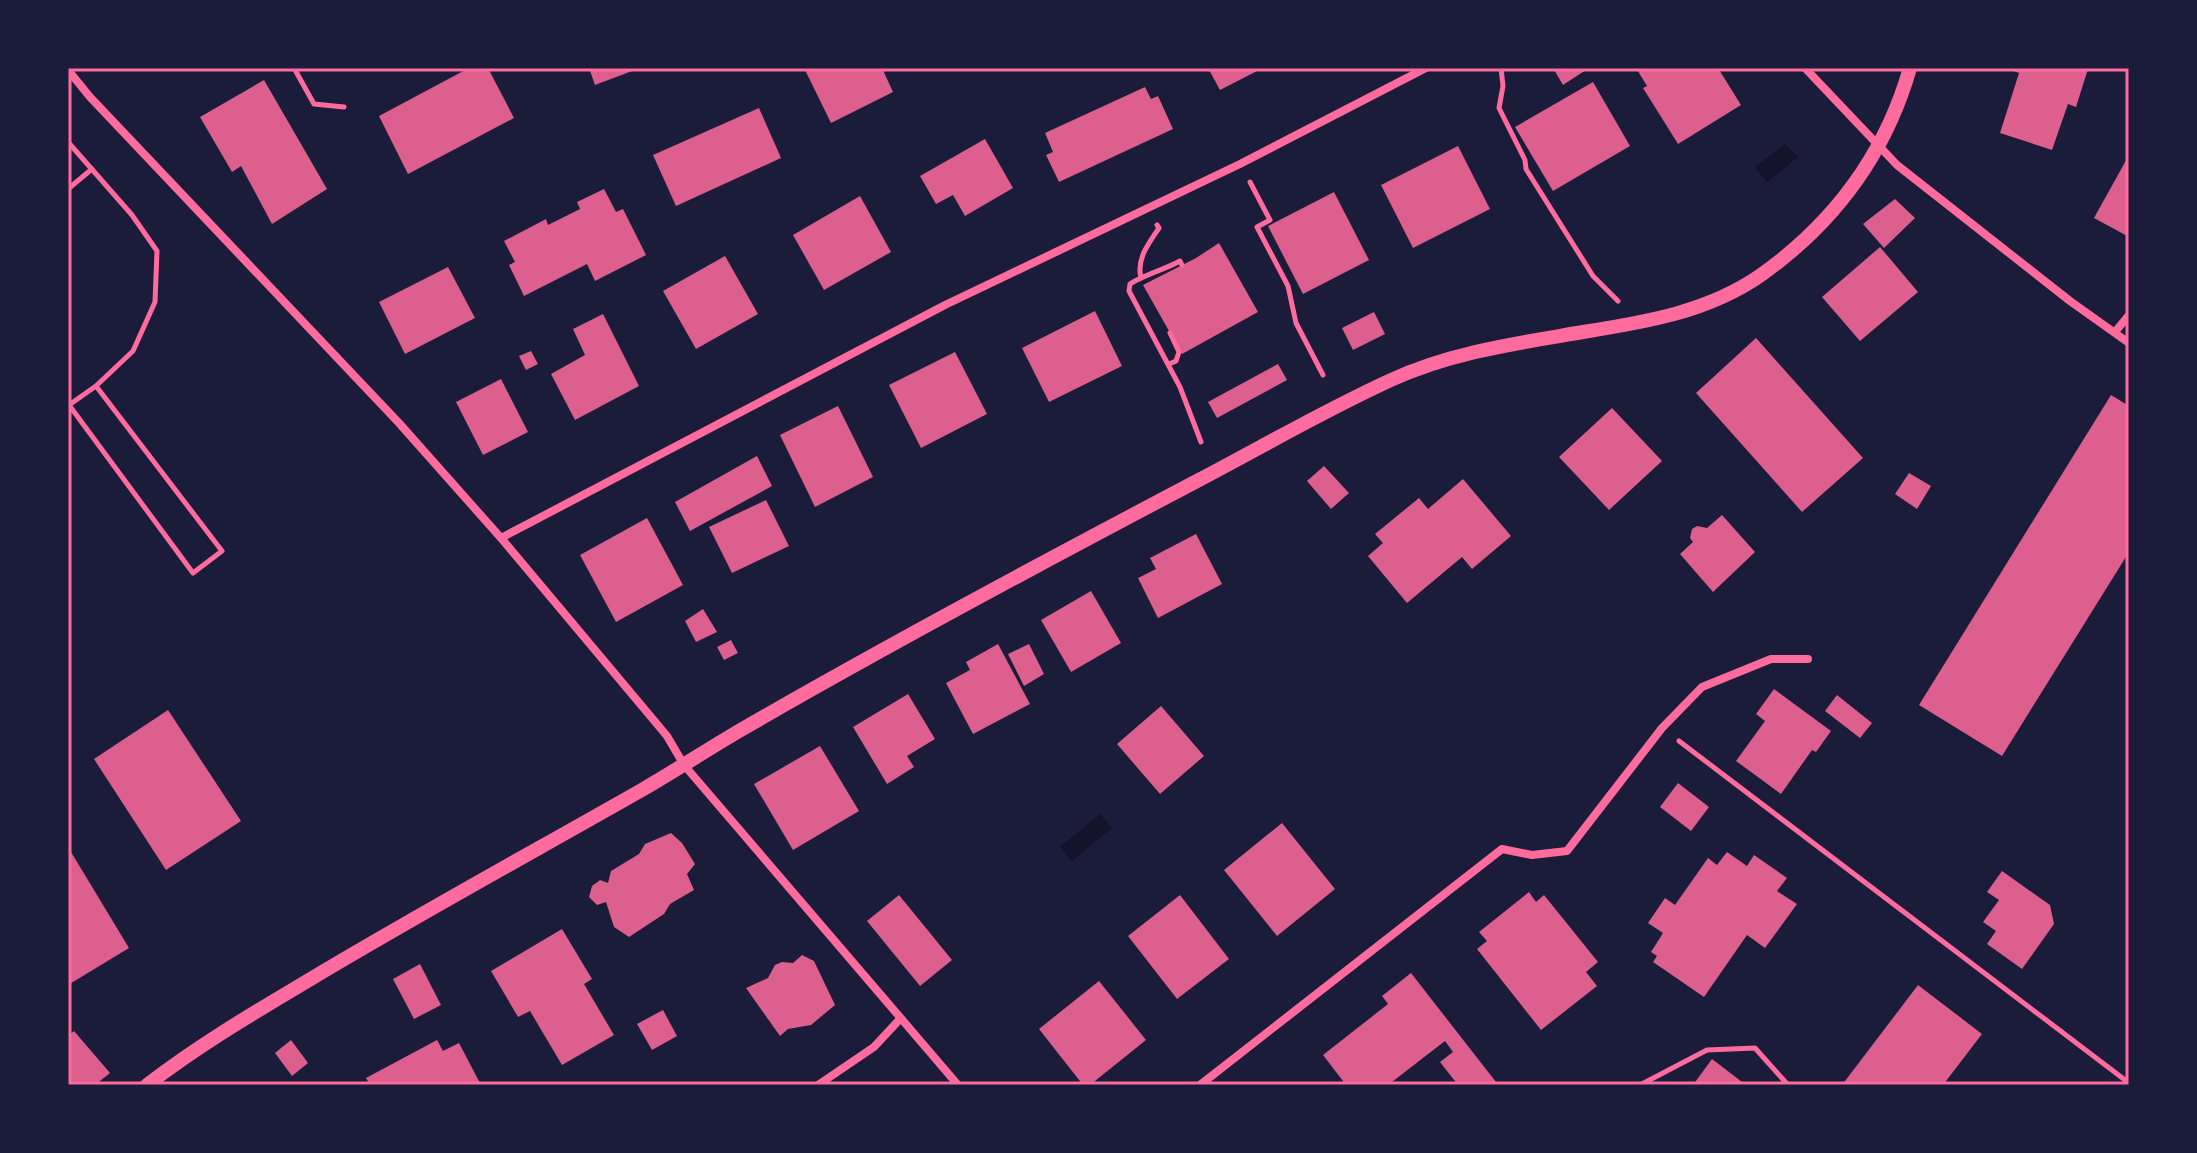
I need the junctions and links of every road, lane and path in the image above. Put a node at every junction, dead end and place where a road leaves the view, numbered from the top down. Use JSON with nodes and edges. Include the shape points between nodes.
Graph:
{"nodes":[{"id":1,"x":294,"y":68,"type":"edge"},
{"id":2,"x":1426,"y":68,"type":"edge"},
{"id":3,"x":1501,"y":68,"type":"edge"},
{"id":4,"x":1805,"y":68,"type":"edge"},
{"id":5,"x":1910,"y":68,"type":"edge"},
{"id":6,"x":68,"y":70,"type":"edge"},
{"id":7,"x":344,"y":107,"type":"dead end"},
{"id":8,"x":68,"y":142,"type":"edge"},
{"id":9,"x":1879,"y":148,"type":"junction"},
{"id":10,"x":92,"y":169,"type":"junction"},
{"id":11,"x":68,"y":189,"type":"edge"},
{"id":12,"x":1262,"y":204,"type":"dead end"},
{"id":13,"x":1159,"y":228,"type":"dead end"},
{"id":14,"x":1182,"y":265,"type":"dead end"},
{"id":15,"x":1141,"y":278,"type":"junction"},
{"id":16,"x":1618,"y":301,"type":"dead end"},
{"id":17,"x":2129,"y":315,"type":"edge"},
{"id":18,"x":2115,"y":332,"type":"junction"},
{"id":19,"x":1170,"y":333,"type":"dead end"},
{"id":20,"x":2129,"y":343,"type":"edge"},
{"id":21,"x":1169,"y":364,"type":"junction"},
{"id":22,"x":1323,"y":375,"type":"dead end"},
{"id":23,"x":96,"y":386,"type":"junction"},
{"id":24,"x":68,"y":405,"type":"edge"},
{"id":25,"x":1201,"y":442,"type":"dead end"},
{"id":26,"x":501,"y":538,"type":"junction"},
{"id":27,"x":1808,"y":659,"type":"dead end"},
{"id":28,"x":1662,"y":728,"type":"junction"},
{"id":29,"x":684,"y":765,"type":"junction"},
{"id":30,"x":900,"y":1019,"type":"junction"},
{"id":31,"x":2129,"y":1083,"type":"edge"},
{"id":32,"x":147,"y":1085,"type":"edge"},
{"id":33,"x":818,"y":1085,"type":"edge"},
{"id":34,"x":958,"y":1085,"type":"edge"},
{"id":35,"x":1200,"y":1085,"type":"edge"},
{"id":36,"x":1640,"y":1085,"type":"edge"},
{"id":37,"x":1788,"y":1085,"type":"edge"}],
"edges":[{"from":1,"to":7,"type":"path","via":[[314,104]]},
{"from":2,"to":26,"type":"street","via":[[945,305]]},
{"from":3,"to":16,"type":"path","via":[[1499,108],[1526,169],[1593,276]]},
{"from":4,"to":9,"type":"street"},
{"from":5,"to":9,"type":"street"},
{"from":6,"to":26,"type":"street"},
{"from":8,"to":10,"type":"path"},
{"from":9,"to":18,"type":"street"},
{"from":9,"to":29,"type":"street","via":[[1825,222],[1760,276],[1726,295],[1653,321],[1506,345],[1396,377],[1034,567]]},
{"from":10,"to":11,"type":"path"},
{"from":10,"to":23,"type":"path","via":[[157,251],[155,302],[133,351]]},
{"from":12,"to":22,"type":"path","via":[[1270,220],[1257,227],[1288,286],[1296,323]]},
{"from":13,"to":15,"type":"path","via":[[1141,259]]},
{"from":14,"to":15,"type":"path","via":[[1180,261]]},
{"from":15,"to":21,"type":"path","via":[[1130,284],[1129,291]]},
{"from":17,"to":18,"type":"street"},
{"from":18,"to":20,"type":"street"},
{"from":19,"to":21,"type":"path","via":[[1179,352]]},
{"from":21,"to":25,"type":"path"},
{"from":23,"to":24,"type":"path"},
{"from":23,"to":24,"type":"path","via":[[222,551],[193,573]]},
{"from":26,"to":29,"type":"street","via":[[667,736]]},
{"from":27,"to":28,"type":"street","via":[[1771,659],[1702,687]]},
{"from":28,"to":31,"type":"path"},
{"from":28,"to":35,"type":"street","via":[[1567,851],[1532,855],[1502,849]]},
{"from":29,"to":30,"type":"street"},
{"from":29,"to":32,"type":"street","via":[[347,957],[190,1052]]},
{"from":30,"to":33,"type":"street","via":[[874,1047]]},
{"from":30,"to":34,"type":"street"},
{"from":36,"to":37,"type":"path","via":[[1707,1050],[1755,1048]]}]}
